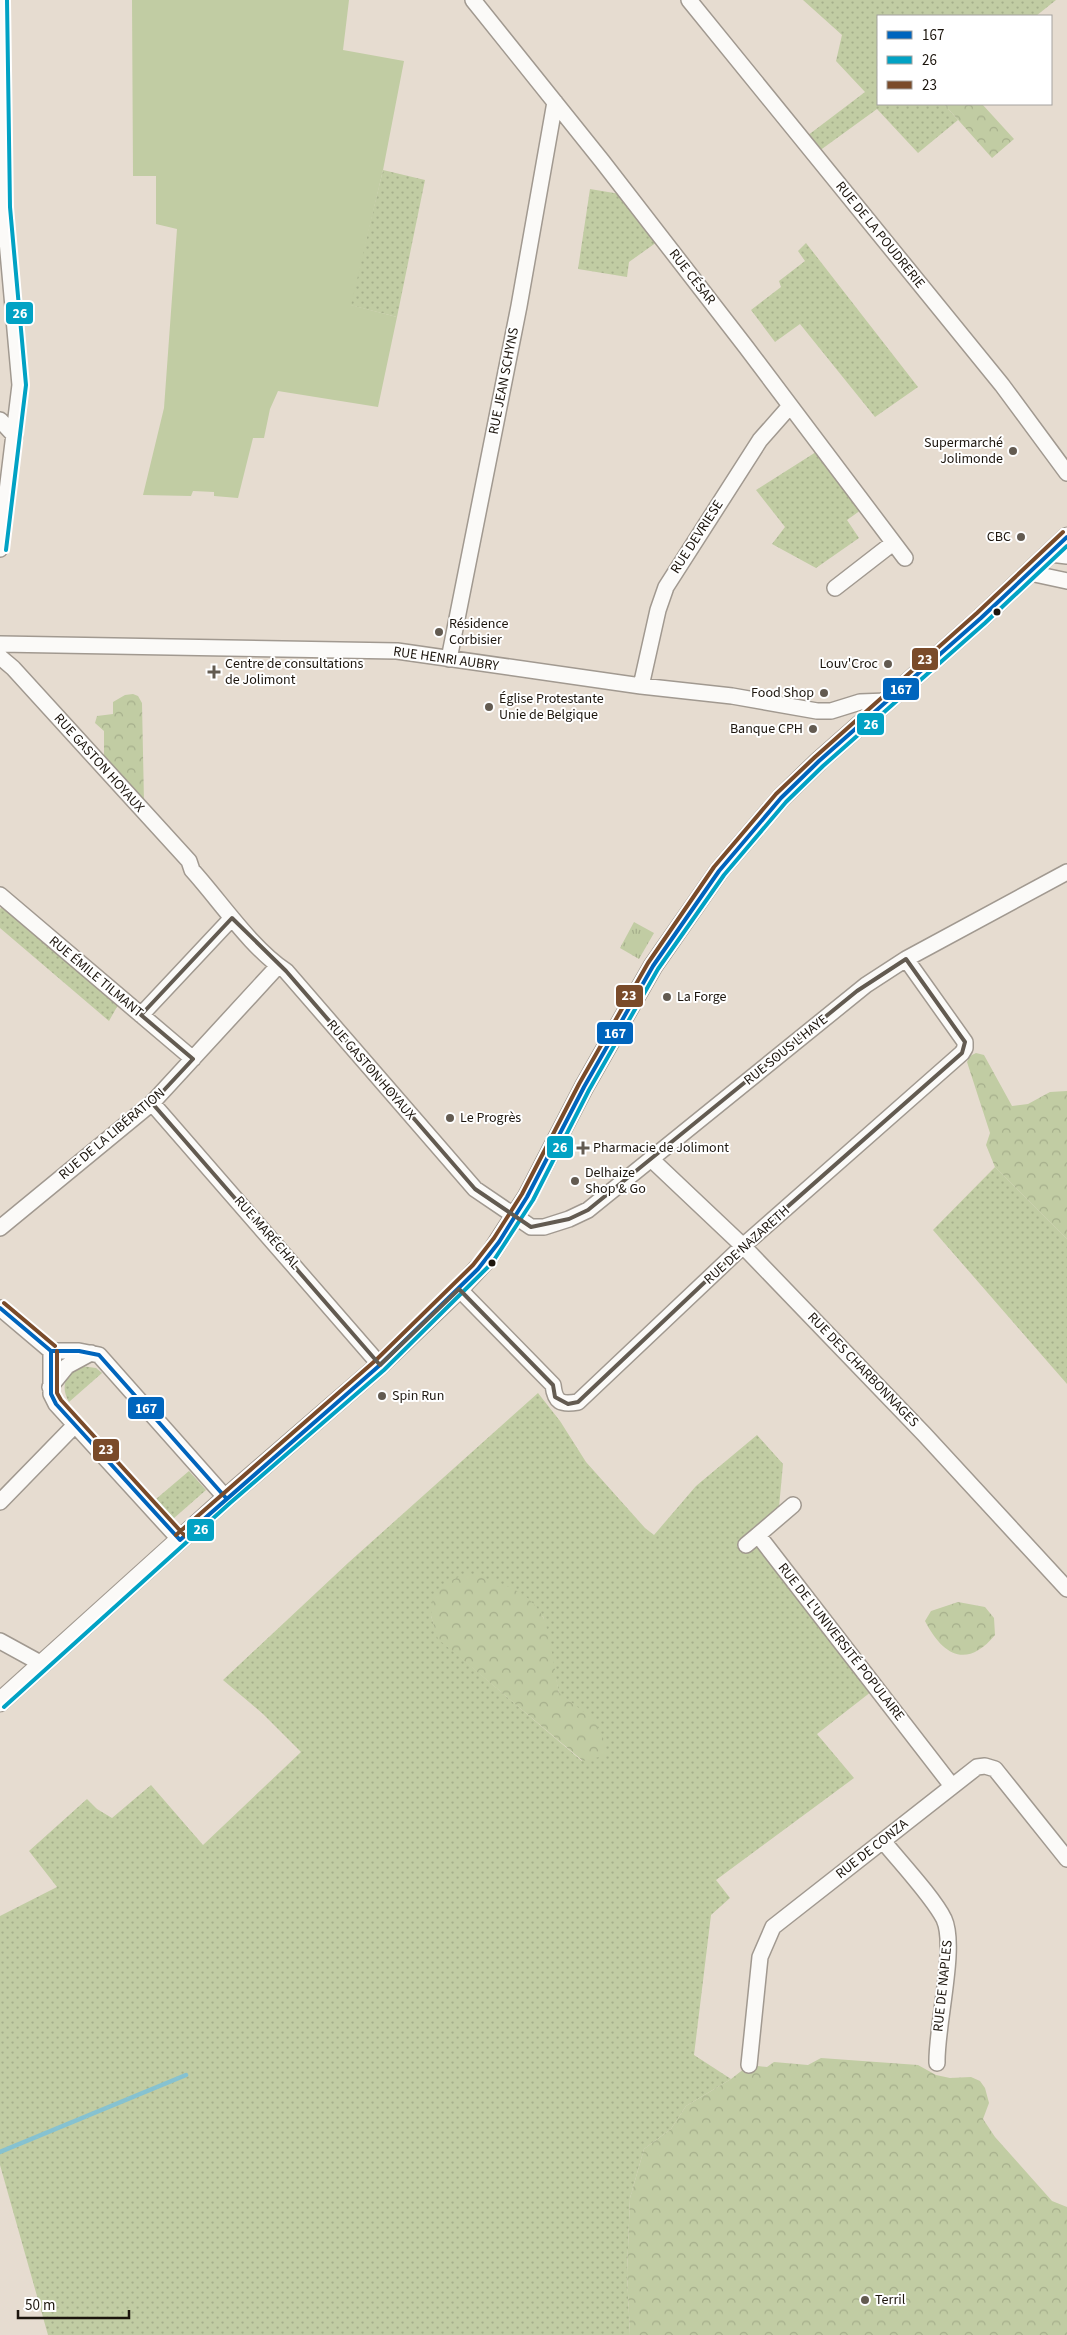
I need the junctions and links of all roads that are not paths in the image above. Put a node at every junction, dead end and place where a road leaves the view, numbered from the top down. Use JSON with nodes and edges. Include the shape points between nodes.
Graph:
{"nodes":[{"id":1,"x":1,"y":0,"type":"edge"},
{"id":2,"x":473,"y":0,"type":"edge"},
{"id":3,"x":689,"y":0,"type":"edge"},
{"id":4,"x":555,"y":102,"type":"junction"},
{"id":5,"x":790,"y":406,"type":"junction"},
{"id":6,"x":0,"y":420,"type":"edge"},
{"id":7,"x":15,"y":436,"type":"junction"},
{"id":8,"x":1067,"y":473,"type":"edge"},
{"id":9,"x":1067,"y":537,"type":"edge"},
{"id":10,"x":893,"y":543,"type":"junction"},
{"id":11,"x":0,"y":550,"type":"edge"},
{"id":12,"x":1059,"y":555,"type":"edge"},
{"id":13,"x":905,"y":558,"type":"dead end"},
{"id":14,"x":1030,"y":573,"type":"junction"},
{"id":15,"x":1067,"y":581,"type":"edge"},
{"id":16,"x":835,"y":588,"type":"dead end"},
{"id":17,"x":0,"y":644,"type":"edge"},
{"id":18,"x":0,"y":658,"type":"edge"},
{"id":19,"x":449,"y":658,"type":"junction"},
{"id":20,"x":641,"y":686,"type":"junction"},
{"id":21,"x":887,"y":701,"type":"junction"},
{"id":22,"x":1067,"y":872,"type":"edge"},
{"id":23,"x":0,"y":895,"type":"edge"},
{"id":24,"x":232,"y":918,"type":"junction"},
{"id":25,"x":906,"y":959,"type":"junction"},
{"id":26,"x":278,"y":966,"type":"junction"},
{"id":27,"x":141,"y":1015,"type":"junction"},
{"id":28,"x":193,"y":1059,"type":"junction"},
{"id":29,"x":152,"y":1103,"type":"junction"},
{"id":30,"x":652,"y":1159,"type":"junction"},
{"id":31,"x":514,"y":1218,"type":"junction"},
{"id":32,"x":0,"y":1228,"type":"edge"},
{"id":33,"x":743,"y":1246,"type":"junction"},
{"id":34,"x":459,"y":1290,"type":"junction"},
{"id":35,"x":0,"y":1308,"type":"edge"},
{"id":36,"x":51,"y":1350,"type":"junction"},
{"id":37,"x":91,"y":1353,"type":"junction"},
{"id":38,"x":380,"y":1365,"type":"junction"},
{"id":39,"x":50,"y":1387,"type":"junction"},
{"id":40,"x":75,"y":1425,"type":"junction"},
{"id":41,"x":226,"y":1498,"type":"junction"},
{"id":42,"x":0,"y":1502,"type":"edge"},
{"id":43,"x":793,"y":1506,"type":"dead end"},
{"id":44,"x":180,"y":1540,"type":"junction"},
{"id":45,"x":1067,"y":1589,"type":"edge"},
{"id":46,"x":0,"y":1641,"type":"edge"},
{"id":47,"x":42,"y":1664,"type":"junction"},
{"id":48,"x":0,"y":1702,"type":"edge"},
{"id":49,"x":952,"y":1786,"type":"junction"},
{"id":50,"x":883,"y":1841,"type":"junction"},
{"id":51,"x":1067,"y":1859,"type":"edge"},
{"id":52,"x":937,"y":2063,"type":"dead end"},
{"id":53,"x":749,"y":2065,"type":"dead end"}],
"edges":[{"from":1,"to":7,"type":"street","via":[[4,206],[20,386]]},
{"from":2,"to":4,"type":"street","name":"RUE CÉSAR"},
{"from":3,"to":8,"type":"street","name":"RUE DE LA POUDRERIE","via":[[1002,385]]},
{"from":4,"to":5,"type":"street","name":"RUE CÉSAR"},
{"from":4,"to":19,"type":"street","name":"RUE JEAN SCHYNS","via":[[517,316]]},
{"from":5,"to":10,"type":"street","name":"RUE CÉSAR"},
{"from":5,"to":20,"type":"street","name":"RUE DEVRIESE","via":[[760,440],[666,587]]},
{"from":6,"to":7,"type":"street"},
{"from":7,"to":11,"type":"street"},
{"from":9,"to":12,"type":"main road"},
{"from":10,"to":13,"type":"street","name":"RUE CÉSAR"},
{"from":10,"to":16,"type":"street"},
{"from":12,"to":14,"type":"main road"},
{"from":14,"to":15,"type":"street"},
{"from":14,"to":21,"type":"main road"},
{"from":17,"to":19,"type":"street","name":"RUE HENRI AUBRY","via":[[322,648],[397,651]]},
{"from":18,"to":24,"type":"street","name":"RUE GASTON HOYAUX","via":[[183,855]]},
{"from":19,"to":20,"type":"street","name":"RUE HENRI AUBRY"},
{"from":20,"to":21,"type":"street","name":"RUE HENRI AUBRY","via":[[732,696],[817,711],[832,711],[860,702]]},
{"from":21,"to":31,"type":"main road","via":[[781,798],[702,895],[635,998]]},
{"from":22,"to":25,"type":"street","name":"RUE SOUS L'HAYE"},
{"from":23,"to":27,"type":"street","name":"RUE ÉMILE TILMANT"},
{"from":24,"to":26,"type":"street","name":"RUE GASTON HOYAUX"},
{"from":24,"to":27,"type":"street"},
{"from":25,"to":30,"type":"street","name":"RUE SOUS L'HAYE","via":[[857,991]]},
{"from":25,"to":33,"type":"street","name":"RUE DE NAZARETH","via":[[965,1042],[966,1048]]},
{"from":26,"to":28,"type":"street","name":"RUE DE LA LIBÉRATION"},
{"from":26,"to":31,"type":"street","name":"RUE GASTON HOYAUX","via":[[286,971],[475,1189]]},
{"from":27,"to":28,"type":"street","name":"RUE ÉMILE TILMANT"},
{"from":28,"to":29,"type":"street","name":"RUE DE LA LIBÉRATION"},
{"from":29,"to":32,"type":"street","name":"RUE DE LA LIBÉRATION"},
{"from":29,"to":38,"type":"street","name":"RUE MARÉCHAL"},
{"from":30,"to":31,"type":"street","name":"RUE SOUS L'HAYE","via":[[588,1210],[569,1219],[544,1227],[531,1227]]},
{"from":30,"to":33,"type":"street","name":"RUE DES CHARBONNAGES"},
{"from":31,"to":34,"type":"main road","via":[[486,1259]]},
{"from":33,"to":34,"type":"street","name":"RUE DE NAZARETH","via":[[578,1402],[568,1404],[554,1397],[553,1385]]},
{"from":33,"to":45,"type":"street","name":"RUE DES CHARBONNAGES"},
{"from":34,"to":38,"type":"main road"},
{"from":35,"to":36,"type":"street"},
{"from":36,"to":37,"type":"street"},
{"from":36,"to":39,"type":"street"},
{"from":37,"to":39,"type":"street","via":[[67,1366]]},
{"from":37,"to":41,"type":"street","via":[[99,1355],[115,1372]]},
{"from":38,"to":41,"type":"main road"},
{"from":39,"to":40,"type":"street","via":[[56,1404]]},
{"from":40,"to":42,"type":"street"},
{"from":40,"to":44,"type":"street"},
{"from":41,"to":44,"type":"main road"},
{"from":43,"to":49,"type":"street","name":"RUE DE L'UNIVERSITÉ POPULAIRE","via":[[752,1540]]},
{"from":44,"to":47,"type":"main road"},
{"from":46,"to":47,"type":"street"},
{"from":47,"to":48,"type":"main road"},
{"from":49,"to":50,"type":"street","name":"RUE DE CONZA"},
{"from":49,"to":51,"type":"street","name":"RUE DE CONZA","via":[[977,1767],[995,1769]]},
{"from":50,"to":52,"type":"street","name":"RUE DE NAPLES","via":[[939,1911],[949,1933]]},
{"from":50,"to":53,"type":"street","name":"RUE DE CONZA","via":[[773,1927],[760,1956]]}]}
